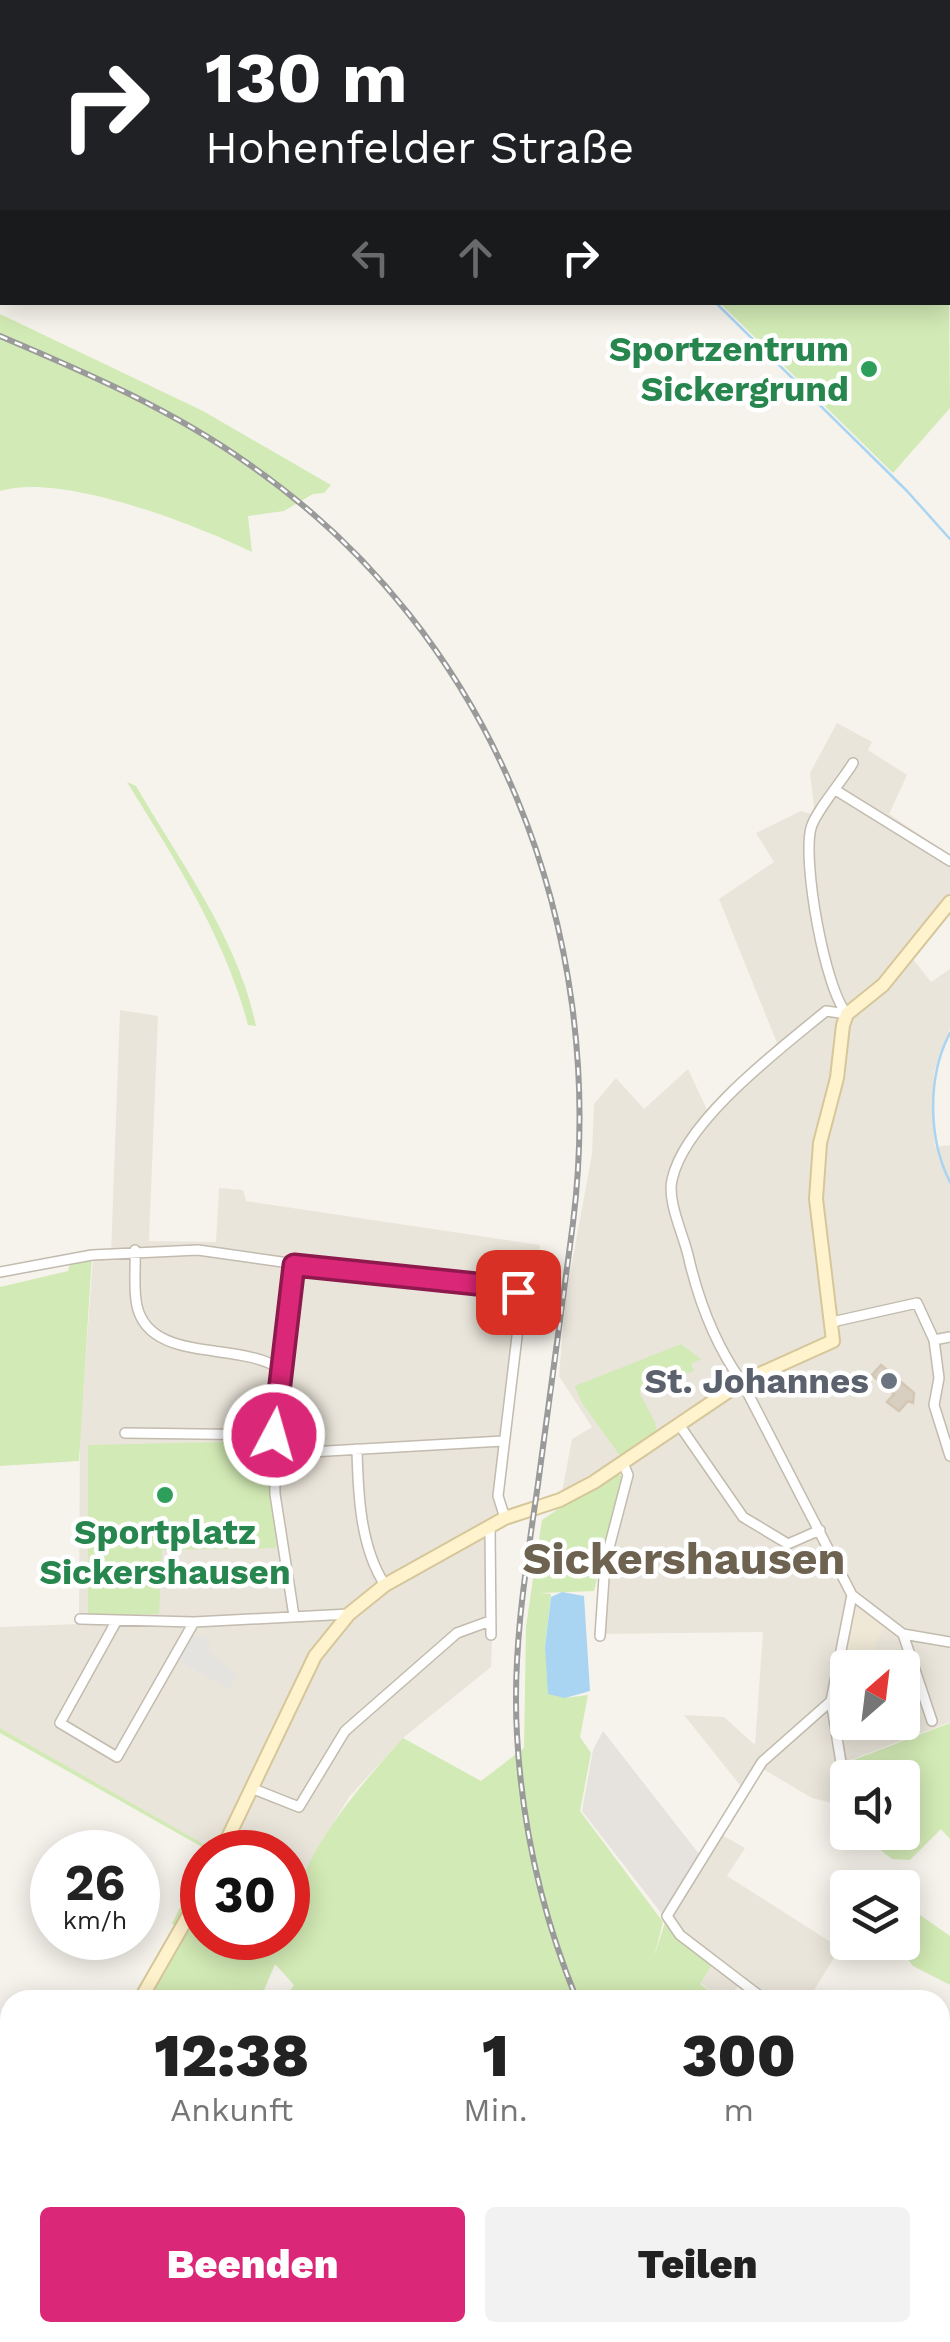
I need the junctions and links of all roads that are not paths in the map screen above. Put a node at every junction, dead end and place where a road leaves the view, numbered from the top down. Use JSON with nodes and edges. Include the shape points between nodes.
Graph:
{"nodes":[{"id":1,"x":853,"y":763,"type":"dead end"},
{"id":2,"x":837,"y":791,"type":"junction"},
{"id":3,"x":950,"y":861,"type":"edge"},
{"id":4,"x":950,"y":902,"type":"edge"},
{"id":5,"x":847,"y":1014,"type":"junction"},
{"id":6,"x":136,"y":1250,"type":"junction"},
{"id":7,"x":294,"y":1265,"type":"junction"},
{"id":8,"x":0,"y":1272,"type":"edge"},
{"id":9,"x":832,"y":1322,"type":"junction"},
{"id":10,"x":950,"y":1337,"type":"edge"},
{"id":11,"x":934,"y":1340,"type":"junction"},
{"id":12,"x":280,"y":1369,"type":"junction"},
{"id":13,"x":742,"y":1382,"type":"junction"},
{"id":14,"x":934,"y":1404,"type":"junction"},
{"id":15,"x":922,"y":1406,"type":"dead end"},
{"id":16,"x":680,"y":1426,"type":"junction"},
{"id":17,"x":124,"y":1433,"type":"dead end"},
{"id":18,"x":274,"y":1435,"type":"junction"},
{"id":19,"x":503,"y":1441,"type":"junction"},
{"id":20,"x":356,"y":1448,"type":"junction"},
{"id":21,"x":275,"y":1454,"type":"junction"},
{"id":22,"x":950,"y":1456,"type":"edge"},
{"id":23,"x":624,"y":1462,"type":"junction"},
{"id":24,"x":505,"y":1518,"type":"junction"},
{"id":25,"x":490,"y":1526,"type":"junction"},
{"id":26,"x":820,"y":1530,"type":"junction"},
{"id":27,"x":386,"y":1585,"type":"junction"},
{"id":28,"x":852,"y":1595,"type":"junction"},
{"id":29,"x":349,"y":1614,"type":"junction"},
{"id":30,"x":294,"y":1616,"type":"junction"},
{"id":31,"x":80,"y":1619,"type":"dead end"},
{"id":32,"x":118,"y":1620,"type":"junction"},
{"id":33,"x":490,"y":1621,"type":"junction"},
{"id":34,"x":194,"y":1622,"type":"junction"},
{"id":35,"x":903,"y":1634,"type":"junction"},
{"id":36,"x":491,"y":1636,"type":"dead end"},
{"id":37,"x":600,"y":1636,"type":"dead end"},
{"id":38,"x":950,"y":1642,"type":"edge"},
{"id":39,"x":841,"y":1650,"type":"edge"},
{"id":40,"x":830,"y":1702,"type":"edge"},
{"id":41,"x":932,"y":1721,"type":"dead end"},
{"id":42,"x":251,"y":1788,"type":"junction"},
{"id":43,"x":231,"y":1830,"type":"edge"},
{"id":44,"x":180,"y":1930,"type":"edge"},
{"id":45,"x":146,"y":1990,"type":"edge"},
{"id":46,"x":751,"y":1990,"type":"edge"}],
"edges":[{"from":1,"to":2,"type":"street"},
{"from":2,"to":3,"type":"street"},
{"from":2,"to":5,"type":"street","via":[[811,827],[824,958],[835,1001]]},
{"from":4,"to":5,"type":"street","via":[[883,985]]},
{"from":5,"to":9,"type":"street","via":[[817,1170],[819,1256]]},
{"from":5,"to":13,"type":"street","via":[[826,1011],[732,1092],[680,1154],[670,1184],[691,1270],[724,1357]]},
{"from":6,"to":7,"type":"street","via":[[198,1250]]},
{"from":6,"to":8,"type":"street"},
{"from":6,"to":12,"type":"street","via":[[137,1306],[162,1341],[248,1353]]},
{"from":7,"to":12,"type":"street"},
{"from":7,"to":19,"type":"street","via":[[518,1292]]},
{"from":9,"to":11,"type":"street","via":[[918,1303]]},
{"from":9,"to":13,"type":"street","via":[[833,1341]]},
{"from":10,"to":11,"type":"street"},
{"from":11,"to":14,"type":"street"},
{"from":12,"to":18,"type":"street"},
{"from":13,"to":16,"type":"street"},
{"from":13,"to":26,"type":"street"},
{"from":14,"to":15,"type":"street"},
{"from":14,"to":22,"type":"street"},
{"from":16,"to":23,"type":"street"},
{"from":16,"to":26,"type":"street","via":[[743,1517],[788,1544]]},
{"from":17,"to":18,"type":"street"},
{"from":18,"to":21,"type":"street"},
{"from":19,"to":20,"type":"street"},
{"from":19,"to":24,"type":"street","via":[[498,1496]]},
{"from":20,"to":21,"type":"street"},
{"from":20,"to":27,"type":"street","via":[[373,1564]]},
{"from":21,"to":30,"type":"street"},
{"from":23,"to":24,"type":"street","via":[[560,1500]]},
{"from":23,"to":37,"type":"street","via":[[628,1475],[604,1563]]},
{"from":24,"to":25,"type":"street"},
{"from":25,"to":27,"type":"street"},
{"from":25,"to":33,"type":"street"},
{"from":26,"to":28,"type":"street"},
{"from":27,"to":29,"type":"street"},
{"from":28,"to":35,"type":"street"},
{"from":28,"to":39,"type":"street"},
{"from":29,"to":30,"type":"street"},
{"from":29,"to":42,"type":"street","via":[[315,1656]]},
{"from":30,"to":34,"type":"street"},
{"from":31,"to":32,"type":"street"},
{"from":32,"to":34,"type":"street"},
{"from":32,"to":34,"type":"street","via":[[60,1724],[117,1757]]},
{"from":33,"to":36,"type":"street"},
{"from":33,"to":42,"type":"street","via":[[457,1633],[345,1731],[300,1807]]},
{"from":35,"to":38,"type":"street"},
{"from":35,"to":41,"type":"street"},
{"from":40,"to":46,"type":"street","via":[[762,1762],[667,1916]]},
{"from":42,"to":43,"type":"street"},
{"from":44,"to":45,"type":"street"}]}
